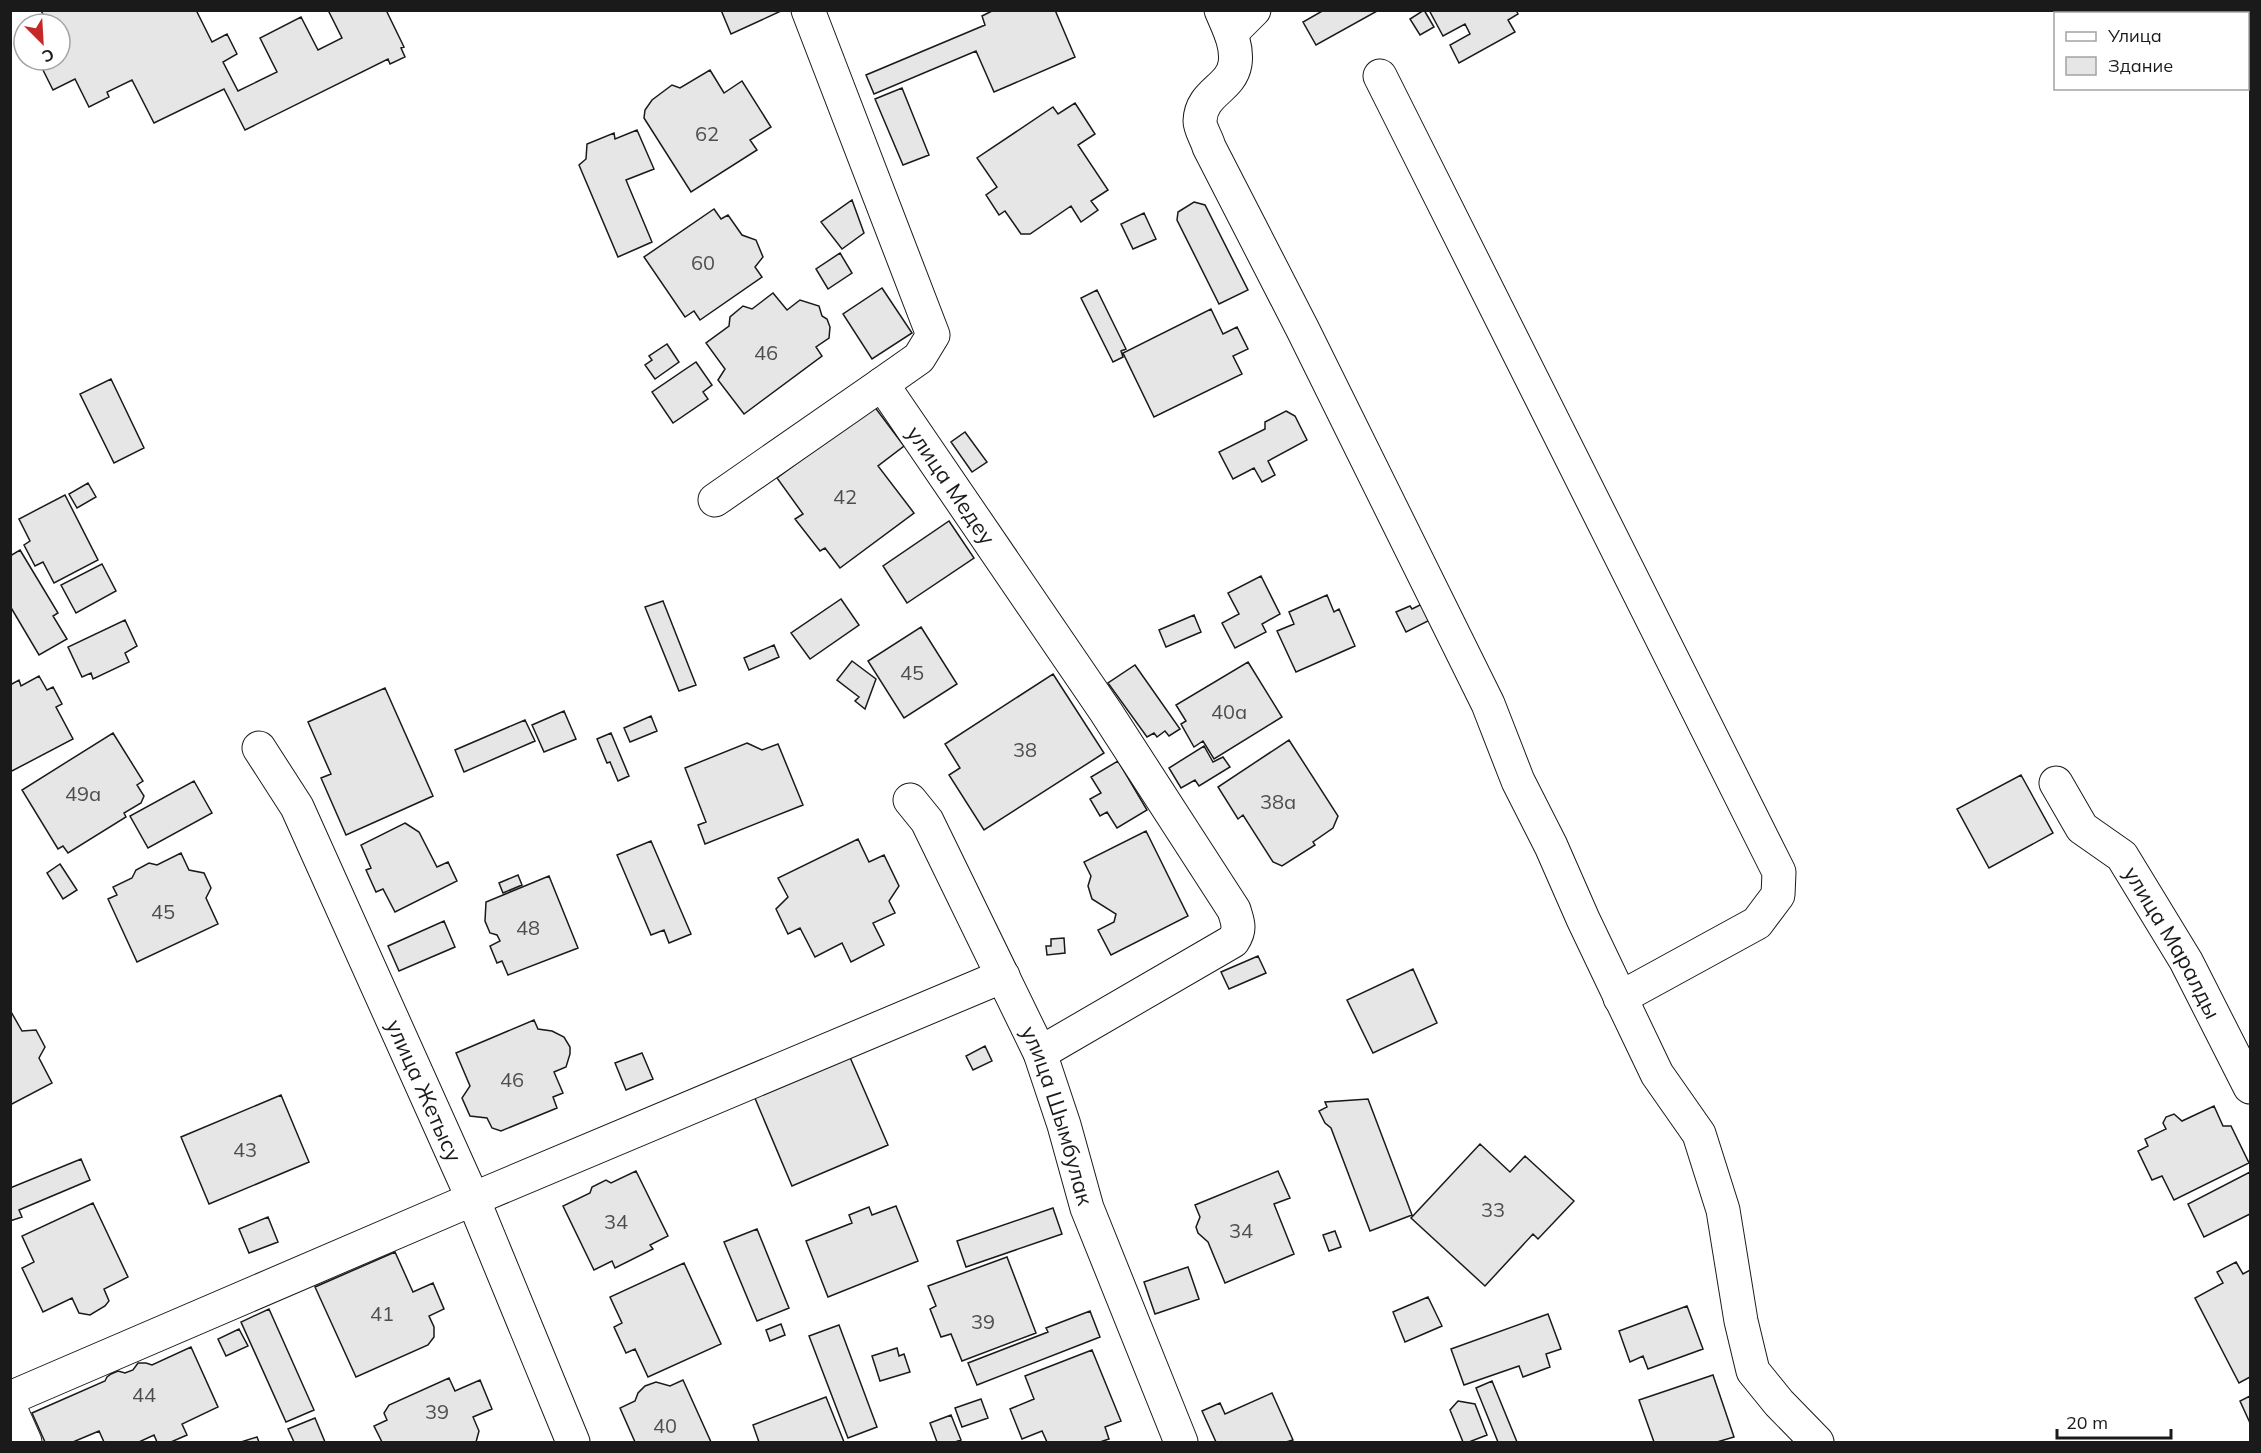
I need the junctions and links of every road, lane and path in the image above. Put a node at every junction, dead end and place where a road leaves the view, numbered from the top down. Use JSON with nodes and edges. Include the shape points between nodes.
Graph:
{"nodes":[{"id":1,"x":808,"y":10,"type":"edge"},
{"id":2,"x":1254,"y":10,"type":"edge"},
{"id":3,"x":1226,"y":22,"type":"edge"},
{"id":4,"x":1380,"y":76,"type":"dead end"},
{"id":5,"x":882,"y":384,"type":"junction"},
{"id":6,"x":715,"y":500,"type":"dead end"},
{"id":7,"x":259,"y":748,"type":"dead end"},
{"id":8,"x":2056,"y":783,"type":"dead end"},
{"id":9,"x":910,"y":800,"type":"dead end"},
{"id":10,"x":1003,"y":976,"type":"junction"},
{"id":11,"x":1620,"y":998,"type":"junction"},
{"id":12,"x":1040,"y":1053,"type":"junction"},
{"id":13,"x":2250,"y":1086,"type":"edge"},
{"id":14,"x":473,"y":1199,"type":"junction"},
{"id":15,"x":10,"y":1398,"type":"edge"},
{"id":16,"x":10,"y":1408,"type":"edge"},
{"id":17,"x":26,"y":1443,"type":"edge"},
{"id":18,"x":573,"y":1443,"type":"edge"},
{"id":19,"x":1180,"y":1443,"type":"edge"},
{"id":20,"x":1818,"y":1443,"type":"edge"}],
"edges":[{"from":1,"to":5,"type":"street","via":[[933,335],[919,358]]},
{"from":2,"to":3,"type":"street"},
{"from":3,"to":11,"type":"street","via":[[1236,49],[1235,65],[1230,78],[1205,101],[1200,122],[1209,147],[1488,704],[1518,781]]},
{"from":4,"to":11,"type":"street","via":[[1779,872],[1778,896],[1757,922]]},
{"from":5,"to":6,"type":"street"},
{"from":5,"to":12,"type":"street","name":"улица Медеу","via":[[1106,712],[1234,910],[1239,931],[1233,941]]},
{"from":7,"to":14,"type":"street","name":"улица Жетысу","via":[[297,807]]},
{"from":8,"to":13,"type":"street","name":"улица Маралды","via":[[2082,828],[2122,856],[2186,961]]},
{"from":9,"to":10,"type":"street","name":"улица Шымбулак","via":[[927,821]]},
{"from":10,"to":12,"type":"street","name":"улица Шымбулак"},
{"from":10,"to":14,"type":"street"},
{"from":11,"to":20,"type":"street","via":[[1657,1074],[1699,1134],[1723,1210],[1741,1321],[1754,1371]]},
{"from":12,"to":19,"type":"street","name":"улица Шымбулак","via":[[1087,1208]]},
{"from":14,"to":15,"type":"street"},
{"from":14,"to":18,"type":"street","name":"улица Жетысу"},
{"from":16,"to":17,"type":"street"}]}
